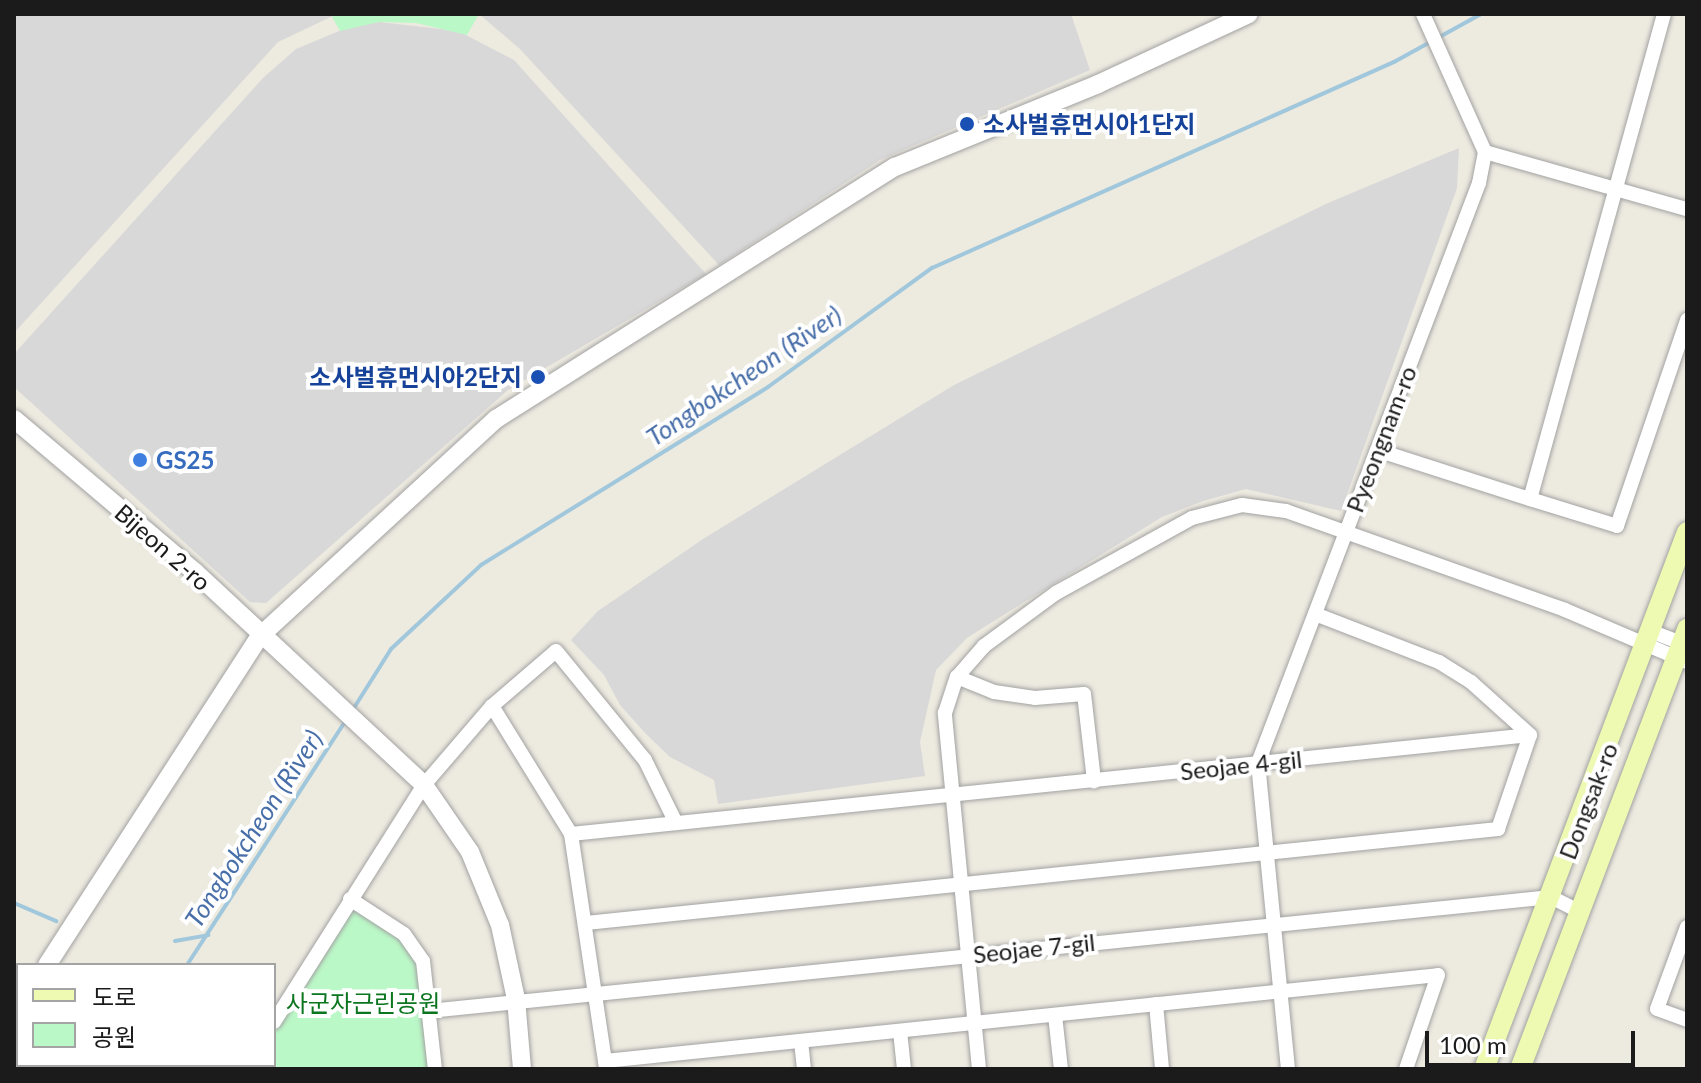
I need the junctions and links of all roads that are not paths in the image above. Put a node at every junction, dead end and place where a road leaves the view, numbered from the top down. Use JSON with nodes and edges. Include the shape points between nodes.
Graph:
{"nodes":[{"id":1,"x":1249,"y":14,"type":"edge"},
{"id":2,"x":1423,"y":14,"type":"edge"},
{"id":3,"x":1664,"y":14,"type":"edge"},
{"id":4,"x":1485,"y":152,"type":"junction"},
{"id":5,"x":1617,"y":190,"type":"junction"},
{"id":6,"x":1687,"y":209,"type":"edge"},
{"id":7,"x":1687,"y":320,"type":"edge"},
{"id":8,"x":14,"y":419,"type":"edge"},
{"id":9,"x":1377,"y":450,"type":"junction"},
{"id":10,"x":1530,"y":499,"type":"junction"},
{"id":11,"x":1687,"y":532,"type":"edge"},
{"id":12,"x":1346,"y":533,"type":"junction"},
{"id":13,"x":1315,"y":614,"type":"junction"},
{"id":14,"x":259,"y":637,"type":"junction"},
{"id":15,"x":1648,"y":638,"type":"junction"},
{"id":16,"x":1684,"y":647,"type":"edge"},
{"id":17,"x":957,"y":677,"type":"junction"},
{"id":18,"x":492,"y":706,"type":"junction"},
{"id":19,"x":1530,"y":735,"type":"junction"},
{"id":20,"x":1258,"y":763,"type":"junction"},
{"id":21,"x":1094,"y":781,"type":"junction"},
{"id":22,"x":424,"y":785,"type":"junction"},
{"id":23,"x":952,"y":795,"type":"junction"},
{"id":24,"x":676,"y":823,"type":"junction"},
{"id":25,"x":571,"y":834,"type":"junction"},
{"id":26,"x":1268,"y":852,"type":"junction"},
{"id":27,"x":961,"y":887,"type":"junction"},
{"id":28,"x":1551,"y":897,"type":"junction"},
{"id":29,"x":350,"y":899,"type":"junction"},
{"id":30,"x":1576,"y":910,"type":"junction"},
{"id":31,"x":1277,"y":922,"type":"junction"},
{"id":32,"x":586,"y":923,"type":"junction"},
{"id":33,"x":1687,"y":927,"type":"edge"},
{"id":34,"x":968,"y":955,"type":"junction"},
{"id":35,"x":48,"y":963,"type":"edge"},
{"id":36,"x":596,"y":991,"type":"junction"},
{"id":37,"x":1283,"y":993,"type":"junction"},
{"id":38,"x":516,"y":999,"type":"junction"},
{"id":39,"x":1156,"y":1004,"type":"junction"},
{"id":40,"x":429,"y":1011,"type":"junction"},
{"id":41,"x":1055,"y":1015,"type":"junction"},
{"id":42,"x":276,"y":1019,"type":"edge"},
{"id":43,"x":1687,"y":1020,"type":"edge"},
{"id":44,"x":974,"y":1024,"type":"junction"},
{"id":45,"x":900,"y":1031,"type":"junction"},
{"id":46,"x":801,"y":1041,"type":"junction"},
{"id":47,"x":700,"y":1052,"type":"junction"},
{"id":48,"x":606,"y":1065,"type":"edge"},
{"id":49,"x":435,"y":1069,"type":"edge"},
{"id":50,"x":522,"y":1069,"type":"edge"},
{"id":51,"x":702,"y":1069,"type":"edge"},
{"id":52,"x":804,"y":1069,"type":"edge"},
{"id":53,"x":904,"y":1069,"type":"edge"},
{"id":54,"x":979,"y":1069,"type":"edge"},
{"id":55,"x":1061,"y":1069,"type":"edge"},
{"id":56,"x":1162,"y":1069,"type":"edge"},
{"id":57,"x":1288,"y":1069,"type":"edge"},
{"id":58,"x":1406,"y":1069,"type":"edge"},
{"id":59,"x":1484,"y":1069,"type":"edge"},
{"id":60,"x":1520,"y":1069,"type":"edge"}],
"edges":[{"from":1,"to":14,"type":"street","via":[[1098,84],[895,167],[710,288],[554,380],[496,419]]},
{"from":2,"to":4,"type":"street"},
{"from":3,"to":5,"type":"street"},
{"from":4,"to":5,"type":"street"},
{"from":4,"to":9,"type":"street","name":"Pyeongnam-ro","via":[[1479,183]]},
{"from":5,"to":6,"type":"street"},
{"from":5,"to":10,"type":"street"},
{"from":7,"to":10,"type":"street","via":[[1617,526]]},
{"from":8,"to":14,"type":"street","name":"Bijeon 2-ro","via":[[195,572]]},
{"from":9,"to":10,"type":"street"},
{"from":9,"to":12,"type":"street","name":"Pyeongnam-ro"},
{"from":11,"to":15,"type":"main road","name":"Dongsak-ro"},
{"from":12,"to":13,"type":"street","name":"Pyeongnam-ro"},
{"from":12,"to":15,"type":"street"},
{"from":12,"to":17,"type":"street","via":[[1286,511],[1242,505],[1192,518],[1056,593],[984,646]]},
{"from":13,"to":19,"type":"street","via":[[1439,662],[1471,682]]},
{"from":13,"to":20,"type":"street","name":"Pyeongnam-ro"},
{"from":14,"to":22,"type":"street","name":"Bijeon 2-ro"},
{"from":14,"to":35,"type":"street"},
{"from":15,"to":16,"type":"street"},
{"from":15,"to":28,"type":"main road","name":"Dongsak-ro"},
{"from":16,"to":30,"type":"main road","name":"Dongsak-ro"},
{"from":17,"to":21,"type":"street","via":[[994,692],[1035,698],[1084,694]]},
{"from":17,"to":23,"type":"street","via":[[945,713]]},
{"from":18,"to":22,"type":"street"},
{"from":18,"to":24,"type":"street","via":[[556,651],[645,760]]},
{"from":18,"to":25,"type":"street"},
{"from":19,"to":20,"type":"street","name":"Seojae 4-gil"},
{"from":19,"to":26,"type":"street","via":[[1498,829]]},
{"from":20,"to":21,"type":"street","name":"Seojae 4-gil"},
{"from":20,"to":26,"type":"street"},
{"from":21,"to":23,"type":"street","name":"Seojae 4-gil"},
{"from":22,"to":29,"type":"street"},
{"from":22,"to":38,"type":"street","via":[[470,852],[500,925]]},
{"from":23,"to":24,"type":"street","name":"Seojae 4-gil"},
{"from":23,"to":27,"type":"street"},
{"from":24,"to":25,"type":"street","name":"Seojae 4-gil"},
{"from":25,"to":32,"type":"street"},
{"from":26,"to":27,"type":"street"},
{"from":26,"to":31,"type":"street"},
{"from":27,"to":32,"type":"street"},
{"from":27,"to":34,"type":"street"},
{"from":28,"to":30,"type":"street"},
{"from":28,"to":31,"type":"street","name":"Seojae 7-gil"},
{"from":28,"to":59,"type":"main road","name":"Dongsak-ro"},
{"from":29,"to":40,"type":"street","via":[[404,934],[423,961]]},
{"from":29,"to":42,"type":"street"},
{"from":30,"to":60,"type":"main road","name":"Dongsak-ro"},
{"from":31,"to":34,"type":"street","name":"Seojae 7-gil"},
{"from":31,"to":37,"type":"street"},
{"from":32,"to":36,"type":"street"},
{"from":33,"to":43,"type":"street","via":[[1657,1009]]},
{"from":34,"to":36,"type":"street","name":"Seojae 7-gil"},
{"from":34,"to":44,"type":"street"},
{"from":36,"to":38,"type":"street","name":"Seojae 7-gil"},
{"from":36,"to":48,"type":"street"},
{"from":37,"to":39,"type":"street"},
{"from":37,"to":57,"type":"street"},
{"from":37,"to":58,"type":"street","via":[[1438,975]]},
{"from":38,"to":40,"type":"street","name":"Seojae 7-gil"},
{"from":38,"to":50,"type":"street"},
{"from":39,"to":41,"type":"street"},
{"from":39,"to":56,"type":"street"},
{"from":40,"to":49,"type":"street"},
{"from":41,"to":44,"type":"street"},
{"from":41,"to":55,"type":"street"},
{"from":44,"to":45,"type":"street"},
{"from":44,"to":54,"type":"street"},
{"from":45,"to":46,"type":"street"},
{"from":45,"to":53,"type":"street"},
{"from":46,"to":47,"type":"street"},
{"from":46,"to":52,"type":"street"},
{"from":47,"to":48,"type":"street"},
{"from":47,"to":51,"type":"street"}]}
